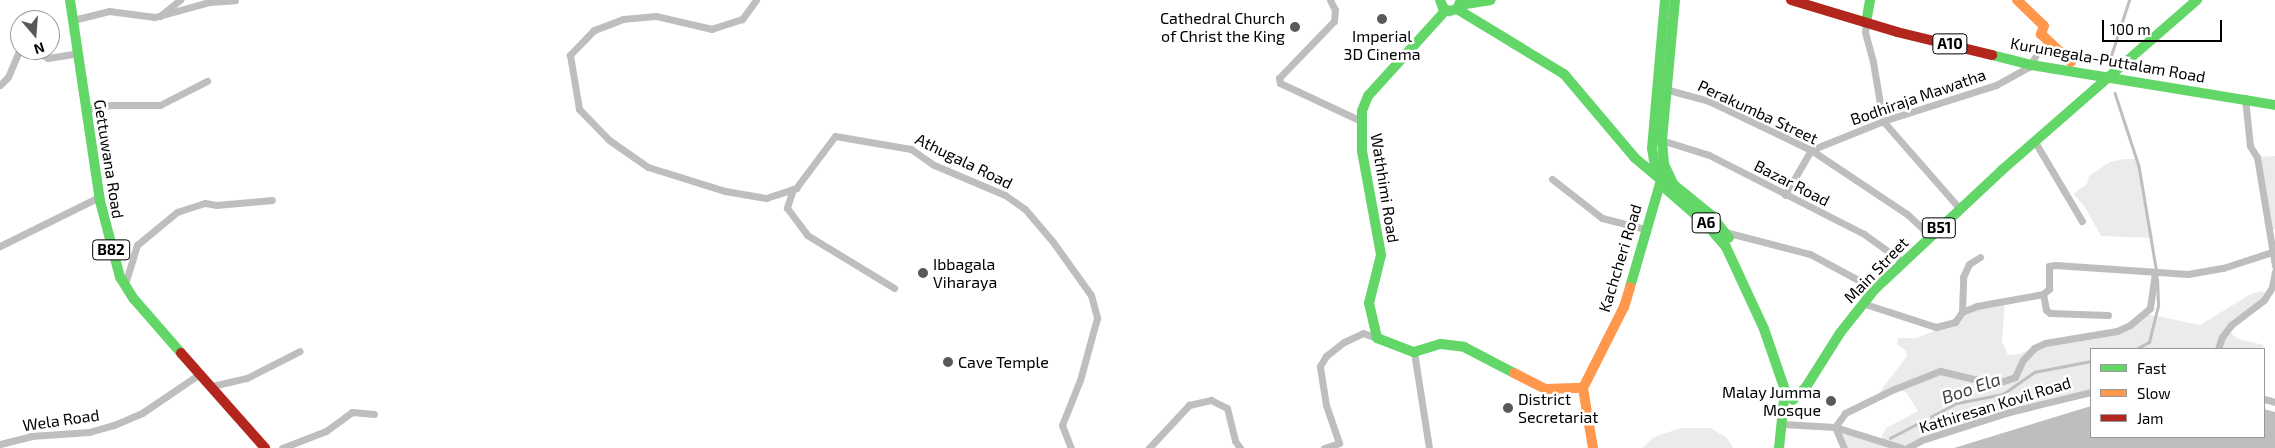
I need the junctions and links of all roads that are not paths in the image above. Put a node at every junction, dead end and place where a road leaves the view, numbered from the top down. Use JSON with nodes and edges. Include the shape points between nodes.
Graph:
{"nodes":[{"id":1,"x":70,"y":0,"type":"edge"},
{"id":2,"x":180,"y":0,"type":"edge"},
{"id":3,"x":235,"y":0,"type":"edge"},
{"id":4,"x":756,"y":0,"type":"edge"},
{"id":5,"x":1330,"y":0,"type":"edge"},
{"id":6,"x":1490,"y":0,"type":"edge"},
{"id":7,"x":1656,"y":0,"type":"edge"},
{"id":8,"x":1665,"y":0,"type":"edge"},
{"id":9,"x":1675,"y":0,"type":"edge"},
{"id":10,"x":1680,"y":0,"type":"edge"},
{"id":11,"x":1791,"y":0,"type":"edge"},
{"id":12,"x":1816,"y":0,"type":"edge"},
{"id":13,"x":1870,"y":0,"type":"edge"},
{"id":14,"x":2017,"y":0,"type":"edge"},
{"id":15,"x":2197,"y":0,"type":"edge"},
{"id":16,"x":1440,"y":4,"type":"edge"},
{"id":17,"x":1459,"y":5,"type":"edge"},
{"id":18,"x":1670,"y":14,"type":"junction"},
{"id":19,"x":159,"y":16,"type":"junction"},
{"id":20,"x":1867,"y":19,"type":"junction"},
{"id":21,"x":72,"y":20,"type":"junction"},
{"id":22,"x":78,"y":53,"type":"junction"},
{"id":23,"x":60,"y":56,"type":"edge"},
{"id":24,"x":15,"y":60,"type":"edge"},
{"id":25,"x":2033,"y":61,"type":"junction"},
{"id":26,"x":2071,"y":62,"type":"junction"},
{"id":27,"x":2119,"y":70,"type":"junction"},
{"id":28,"x":2110,"y":77,"type":"junction"},
{"id":29,"x":207,"y":81,"type":"dead end"},
{"id":30,"x":0,"y":85,"type":"edge"},
{"id":31,"x":1662,"y":88,"type":"junction"},
{"id":32,"x":2244,"y":97,"type":"junction"},
{"id":33,"x":2275,"y":99,"type":"edge"},
{"id":34,"x":2275,"y":105,"type":"edge"},
{"id":35,"x":86,"y":109,"type":"junction"},
{"id":36,"x":1361,"y":121,"type":"junction"},
{"id":37,"x":1883,"y":121,"type":"junction"},
{"id":38,"x":1658,"y":140,"type":"junction"},
{"id":39,"x":2035,"y":142,"type":"junction"},
{"id":40,"x":1811,"y":150,"type":"junction"},
{"id":41,"x":1552,"y":179,"type":"dead end"},
{"id":42,"x":1661,"y":180,"type":"junction"},
{"id":43,"x":793,"y":189,"type":"junction"},
{"id":44,"x":1785,"y":195,"type":"junction"},
{"id":45,"x":99,"y":197,"type":"junction"},
{"id":46,"x":272,"y":200,"type":"dead end"},
{"id":47,"x":1960,"y":209,"type":"junction"},
{"id":48,"x":2082,"y":222,"type":"dead end"},
{"id":49,"x":1645,"y":228,"type":"junction"},
{"id":50,"x":1724,"y":232,"type":"junction"},
{"id":51,"x":1931,"y":236,"type":"junction"},
{"id":52,"x":0,"y":246,"type":"edge"},
{"id":53,"x":2272,"y":252,"type":"junction"},
{"id":54,"x":1980,"y":257,"type":"dead end"},
{"id":55,"x":1903,"y":262,"type":"junction"},
{"id":56,"x":2275,"y":266,"type":"edge"},
{"id":57,"x":2275,"y":271,"type":"edge"},
{"id":58,"x":2155,"y":272,"type":"junction"},
{"id":59,"x":125,"y":287,"type":"junction"},
{"id":60,"x":2274,"y":287,"type":"edge"},
{"id":61,"x":894,"y":288,"type":"dead end"},
{"id":62,"x":1875,"y":289,"type":"junction"},
{"id":63,"x":2043,"y":294,"type":"junction"},
{"id":64,"x":1862,"y":304,"type":"junction"},
{"id":65,"x":1962,"y":312,"type":"junction"},
{"id":66,"x":2108,"y":315,"type":"dead end"},
{"id":67,"x":1378,"y":338,"type":"junction"},
{"id":68,"x":2218,"y":348,"type":"edge"},
{"id":69,"x":300,"y":351,"type":"dead end"},
{"id":70,"x":1414,"y":352,"type":"junction"},
{"id":71,"x":201,"y":373,"type":"junction"},
{"id":72,"x":212,"y":386,"type":"junction"},
{"id":73,"x":1583,"y":388,"type":"junction"},
{"id":74,"x":2090,"y":392,"type":"edge"},
{"id":75,"x":1793,"y":400,"type":"junction"},
{"id":76,"x":374,"y":414,"type":"dead end"},
{"id":77,"x":1787,"y":424,"type":"junction"},
{"id":78,"x":1835,"y":428,"type":"junction"},
{"id":79,"x":0,"y":444,"type":"edge"},
{"id":80,"x":265,"y":448,"type":"edge"},
{"id":81,"x":282,"y":448,"type":"edge"},
{"id":82,"x":1071,"y":448,"type":"edge"},
{"id":83,"x":1149,"y":448,"type":"edge"},
{"id":84,"x":1240,"y":448,"type":"edge"},
{"id":85,"x":1324,"y":448,"type":"edge"},
{"id":86,"x":1430,"y":448,"type":"edge"},
{"id":87,"x":1593,"y":448,"type":"edge"},
{"id":88,"x":1779,"y":448,"type":"edge"},
{"id":89,"x":1787,"y":448,"type":"edge"},
{"id":90,"x":1844,"y":448,"type":"edge"},
{"id":91,"x":1902,"y":448,"type":"edge"},
{"id":92,"x":1907,"y":448,"type":"edge"}],
"edges":[{"from":1,"to":21,"type":"main road","name":"Gettuwana Road","number":"B82"},
{"from":2,"to":19,"type":"street"},
{"from":3,"to":19,"type":"street","via":[[209,2]]},
{"from":4,"to":43,"type":"street","name":"Athugala Road","via":[[742,19],[712,29],[656,16],[623,19],[594,30],[570,55],[579,110],[609,140],[648,167],[725,191],[766,198]]},
{"from":5,"to":36,"type":"street","via":[[1335,10],[1334,21],[1279,78],[1280,83]]},
{"from":6,"to":17,"type":"main road"},
{"from":7,"to":18,"type":"main road"},
{"from":8,"to":18,"type":"main road","number":"A6"},
{"from":9,"to":18,"type":"main road","number":"A6"},
{"from":10,"to":18,"type":"main road"},
{"from":11,"to":20,"type":"main road","name":"Kurunegala-Puttalam Road","number":"A10"},
{"from":12,"to":20,"type":"main road","name":"Kurunegala-Puttalam Road","number":"A10"},
{"from":13,"to":20,"type":"main road"},
{"from":14,"to":26,"type":"main road","via":[[2044,26],[2041,34]]},
{"from":15,"to":27,"type":"main road","name":"Main Street"},
{"from":16,"to":17,"type":"main road"},
{"from":16,"to":36,"type":"main road","name":"Wathhimi Road","via":[[1368,96]]},
{"from":17,"to":42,"type":"main road","via":[[1564,74],[1635,158]]},
{"from":18,"to":31,"type":"main road","number":"A6"},
{"from":19,"to":21,"type":"street","via":[[142,18],[109,11]]},
{"from":20,"to":25,"type":"main road","name":"Kurunegala-Puttalam Road","number":"A10"},
{"from":20,"to":37,"type":"street","via":[[1865,32],[1874,62]]},
{"from":21,"to":22,"type":"main road","name":"Gettuwana Road","number":"B82"},
{"from":22,"to":23,"type":"street"},
{"from":22,"to":35,"type":"main road","name":"Gettuwana Road","number":"B82"},
{"from":24,"to":30,"type":"street","via":[[8,78]]},
{"from":25,"to":26,"type":"main road","name":"Kurunegala-Puttalam Road","number":"A10"},
{"from":25,"to":28,"type":"main road","name":"Kurunegala-Puttalam Road","number":"A10"},
{"from":25,"to":37,"type":"street","name":"Bodhiraja Mawatha","via":[[1996,85]]},
{"from":26,"to":27,"type":"main road","name":"Kurunegala-Puttalam Road","number":"A10"},
{"from":27,"to":28,"type":"main road","name":"Main Street"},
{"from":27,"to":32,"type":"main road","name":"Kurunegala-Puttalam Road","number":"A10"},
{"from":28,"to":32,"type":"main road","name":"Kurunegala-Puttalam Road","number":"A10"},
{"from":28,"to":39,"type":"main road","name":"Main Street","number":"B51"},
{"from":29,"to":35,"type":"street","via":[[160,105],[112,105]]},
{"from":31,"to":38,"type":"main road","number":"A6"},
{"from":31,"to":40,"type":"street","name":"Perakumba Street","via":[[1709,101]]},
{"from":32,"to":33,"type":"main road","name":"Kurunegala-Puttalam Road","number":"A10"},
{"from":32,"to":34,"type":"main road","name":"Kurunegala-Puttalam Road","number":"A10"},
{"from":32,"to":53,"type":"street","via":[[2250,146],[2257,157]]},
{"from":35,"to":45,"type":"main road","name":"Gettuwana Road","number":"B82"},
{"from":36,"to":67,"type":"main road","name":"Wathhimi Road","via":[[1362,151],[1381,255],[1369,303]]},
{"from":37,"to":40,"type":"street","name":"Bodhiraja Mawatha"},
{"from":37,"to":47,"type":"street"},
{"from":38,"to":42,"type":"main road","number":"A6","via":[[1653,159]]},
{"from":38,"to":44,"type":"street","name":"Bazar Road","via":[[1710,155]]},
{"from":38,"to":50,"type":"main road","number":"A6","via":[[1670,180],[1711,215]]},
{"from":39,"to":47,"type":"main road","name":"Main Street","number":"B51"},
{"from":39,"to":48,"type":"street"},
{"from":40,"to":44,"type":"street"},
{"from":40,"to":51,"type":"street","name":"Perakumba Street","via":[[1907,214]]},
{"from":41,"to":49,"type":"street","via":[[1602,218]]},
{"from":42,"to":49,"type":"main road","name":"Kachcheri Road"},
{"from":42,"to":77,"type":"main road","number":"A6","via":[[1670,194],[1713,230],[1730,254],[1782,375]]},
{"from":43,"to":61,"type":"street","via":[[786,208],[807,235]]},
{"from":43,"to":82,"type":"street","name":"Athugala Road","via":[[835,136],[911,149],[934,165],[1005,195],[1025,209],[1086,288],[1097,318],[1080,380],[1062,425]]},
{"from":44,"to":55,"type":"street","name":"Bazar Road","via":[[1864,234]]},
{"from":45,"to":52,"type":"street"},
{"from":45,"to":59,"type":"main road","name":"Gettuwana Road","number":"B82","via":[[111,251]]},
{"from":46,"to":59,"type":"street","via":[[205,203],[177,212],[137,245],[130,258]]},
{"from":47,"to":51,"type":"main road","name":"Main Street","number":"B51"},
{"from":49,"to":73,"type":"main road","name":"Kachcheri Road","via":[[1624,307]]},
{"from":50,"to":62,"type":"street","via":[[1810,254]]},
{"from":50,"to":75,"type":"main road","number":"A6","via":[[1736,250],[1782,351]]},
{"from":51,"to":55,"type":"main road","name":"Main Street","number":"B51"},
{"from":53,"to":56,"type":"street"},
{"from":53,"to":58,"type":"street","via":[[2214,270],[2188,274]]},
{"from":54,"to":65,"type":"street","via":[[1968,264],[1963,277]]},
{"from":55,"to":62,"type":"main road","name":"Main Street","number":"B51"},
{"from":57,"to":60,"type":"street"},
{"from":58,"to":63,"type":"street","via":[[2049,266],[2049,289]]},
{"from":58,"to":78,"type":"street","via":[[2150,308],[2147,314],[2130,325],[2117,331],[2045,343],[2023,360],[2015,377],[1995,384],[1940,371],[1845,412]]},
{"from":59,"to":71,"type":"main road","name":"Gettuwana Road","number":"B82"},
{"from":60,"to":68,"type":"street","via":[[2264,300],[2231,325],[2222,336]]},
{"from":62,"to":64,"type":"main road","name":"Main Street","number":"B51"},
{"from":63,"to":65,"type":"street"},
{"from":63,"to":66,"type":"street","via":[[2046,310],[2050,313]]},
{"from":64,"to":65,"type":"street","via":[[1936,327],[1955,322]]},
{"from":64,"to":75,"type":"main road","name":"Main Street","number":"B51","via":[[1806,388]]},
{"from":67,"to":70,"type":"main road"},
{"from":67,"to":85,"type":"street","via":[[1363,333],[1344,342],[1326,356],[1320,366],[1326,406],[1339,443]]},
{"from":69,"to":72,"type":"street","via":[[263,372]]},
{"from":70,"to":73,"type":"main road","via":[[1442,344],[1464,347],[1545,389]]},
{"from":70,"to":86,"type":"street"},
{"from":71,"to":72,"type":"main road","name":"Gettuwana Road","number":"B82"},
{"from":71,"to":79,"type":"street","name":"Wela Road","via":[[142,413],[114,425],[89,432],[31,436]]},
{"from":72,"to":80,"type":"main road","name":"Gettuwana Road","number":"B82"},
{"from":73,"to":87,"type":"main road"},
{"from":74,"to":92,"type":"street","name":"Kathiresan Kovil Road","via":[[2009,412],[1922,440]]},
{"from":75,"to":77,"type":"main road","number":"A6"},
{"from":76,"to":81,"type":"street","via":[[352,412],[326,431]]},
{"from":77,"to":78,"type":"street"},
{"from":77,"to":88,"type":"main road","number":"A6"},
{"from":77,"to":89,"type":"main road","number":"A6"},
{"from":78,"to":90,"type":"street"},
{"from":78,"to":91,"type":"street"},
{"from":83,"to":84,"type":"street","via":[[1189,405],[1211,400],[1227,408],[1235,441]]}]}
